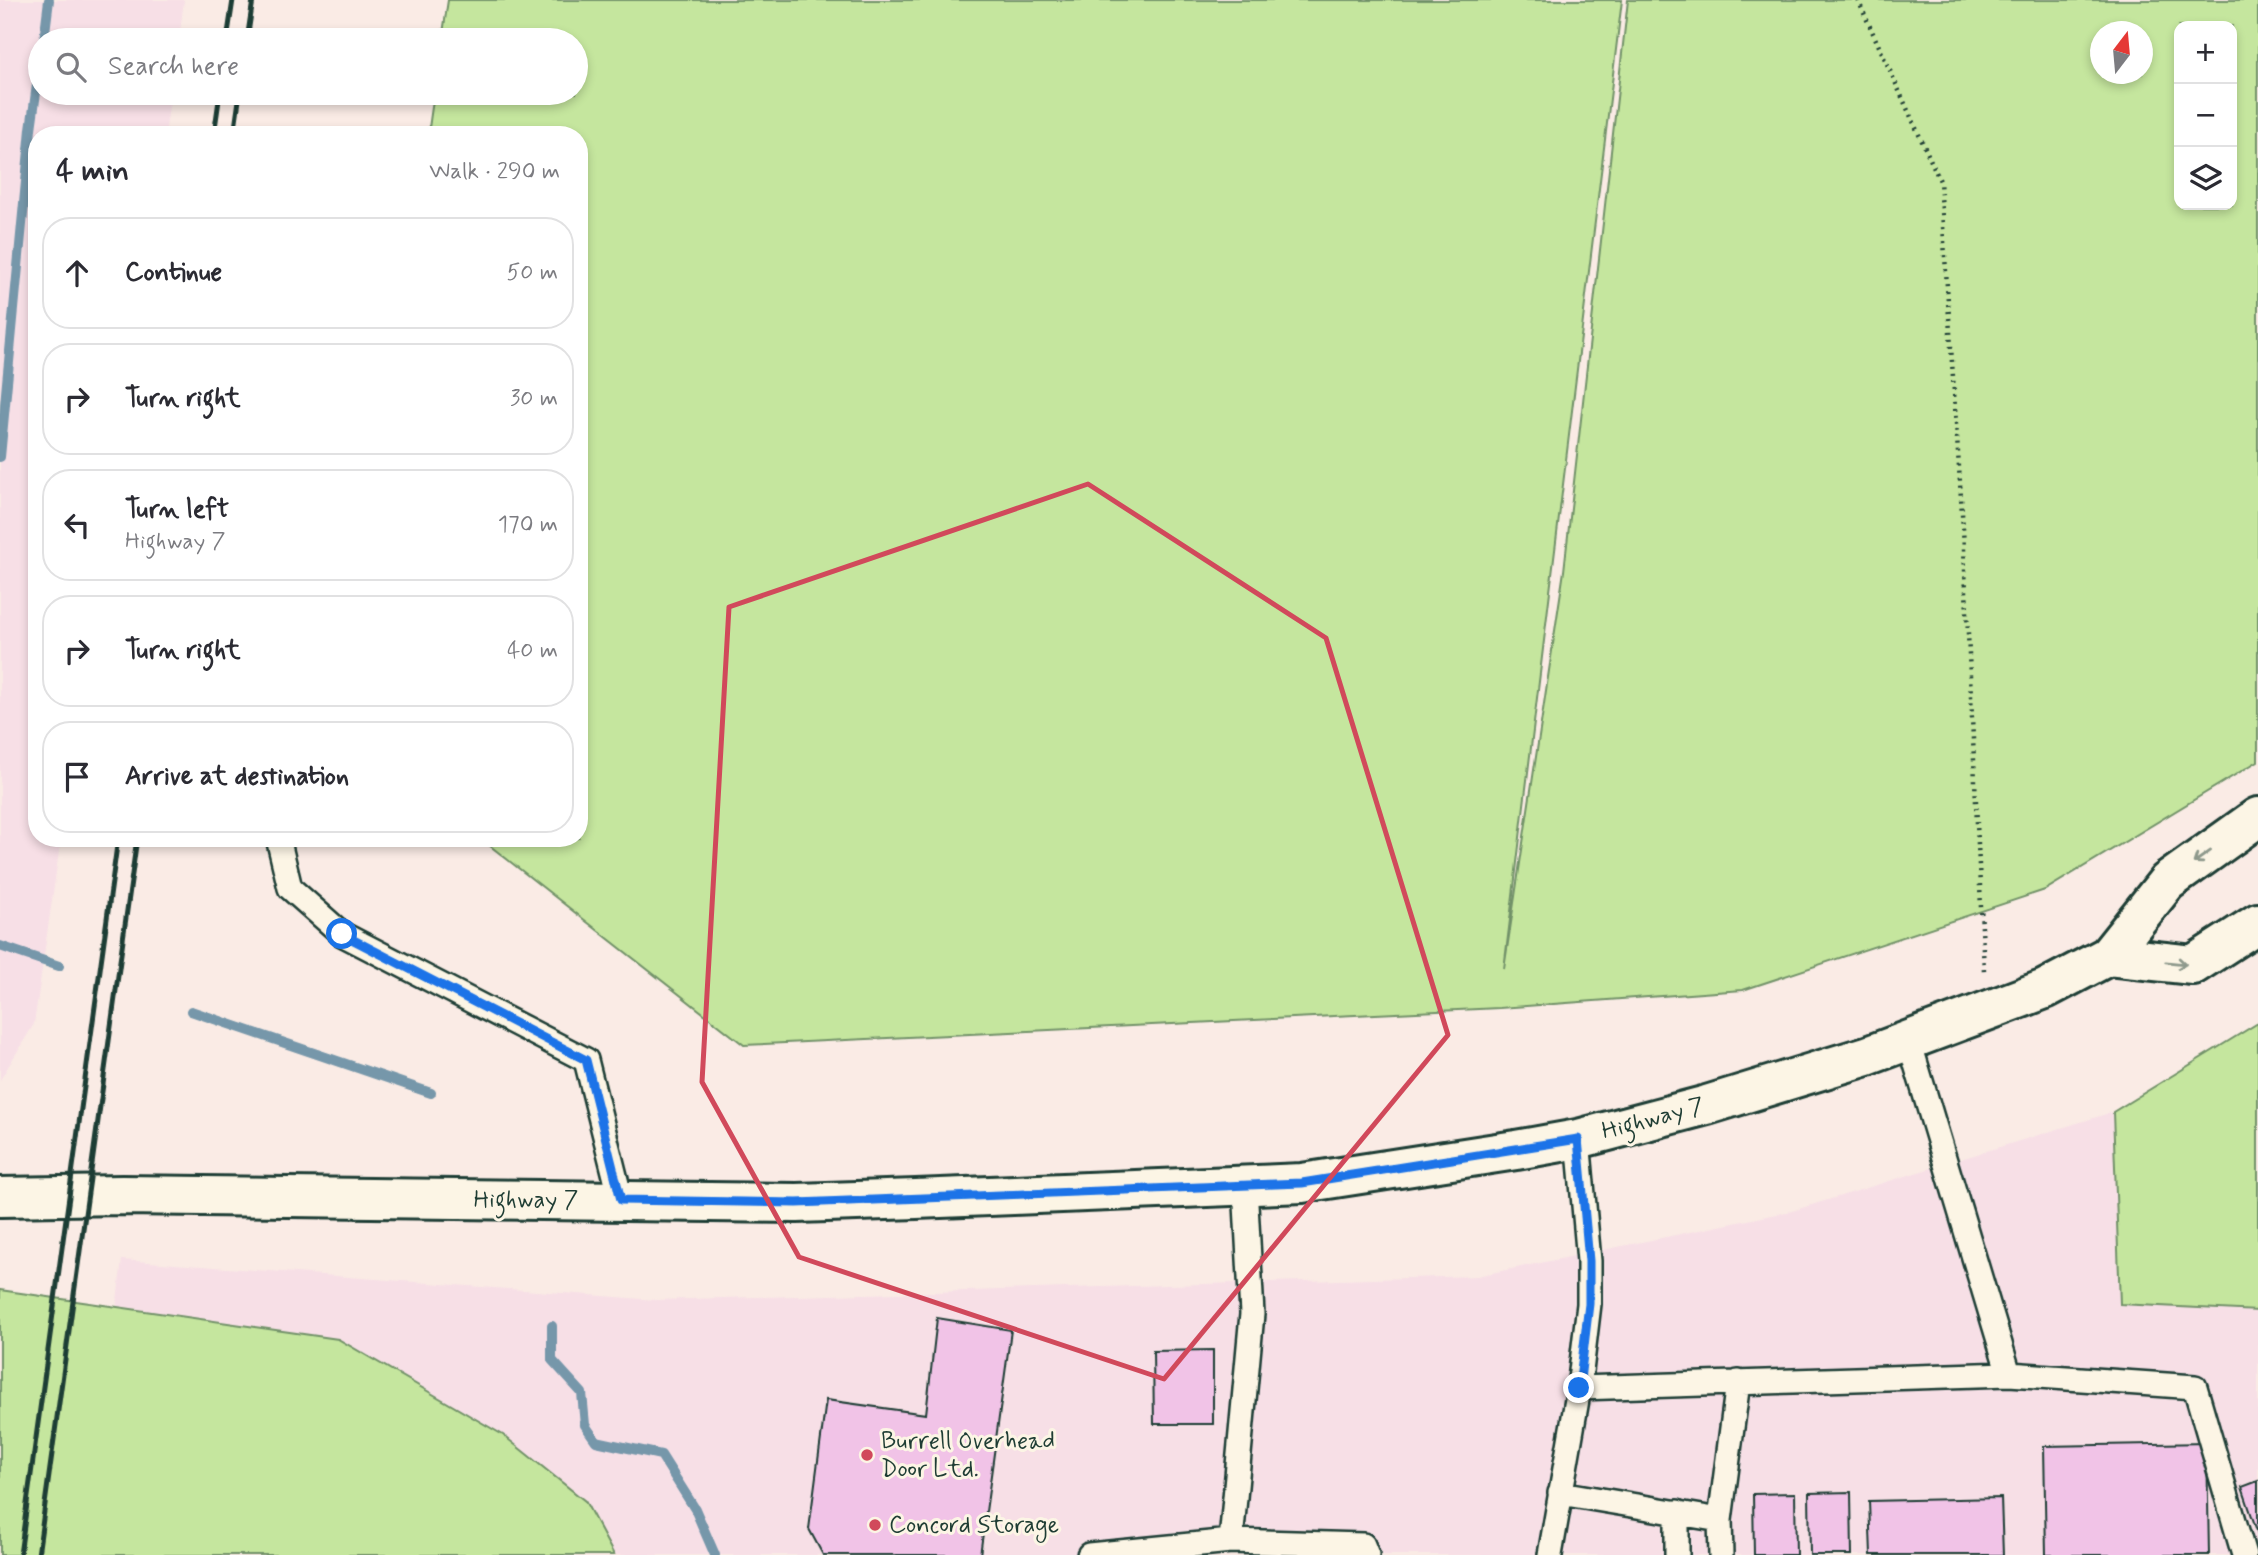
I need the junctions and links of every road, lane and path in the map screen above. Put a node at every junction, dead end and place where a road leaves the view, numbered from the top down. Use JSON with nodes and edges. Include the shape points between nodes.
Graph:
{"nodes":[{"id":1,"x":1858,"y":0,"type":"edge"},
{"id":2,"x":2258,"y":817,"type":"edge"},
{"id":3,"x":280,"y":847,"type":"edge"},
{"id":4,"x":2258,"y":923,"type":"edge"},
{"id":5,"x":2108,"y":956,"type":"junction"},
{"id":6,"x":1986,"y":1012,"type":"junction"},
{"id":7,"x":1909,"y":1041,"type":"junction"},
{"id":8,"x":1578,"y":1139,"type":"junction"},
{"id":9,"x":1245,"y":1186,"type":"junction"},
{"id":10,"x":0,"y":1197,"type":"edge"},
{"id":11,"x":621,"y":1200,"type":"junction"},
{"id":12,"x":2009,"y":1374,"type":"junction"},
{"id":13,"x":1738,"y":1382,"type":"junction"},
{"id":14,"x":1579,"y":1388,"type":"junction"},
{"id":15,"x":1560,"y":1493,"type":"junction"},
{"id":16,"x":1677,"y":1512,"type":"junction"},
{"id":17,"x":1720,"y":1521,"type":"junction"},
{"id":18,"x":1231,"y":1541,"type":"junction"},
{"id":19,"x":1088,"y":1555,"type":"edge"},
{"id":20,"x":1367,"y":1555,"type":"edge"},
{"id":21,"x":1550,"y":1555,"type":"edge"},
{"id":22,"x":1677,"y":1555,"type":"edge"},
{"id":23,"x":1721,"y":1555,"type":"edge"},
{"id":24,"x":2244,"y":1555,"type":"edge"}],
"edges":[{"from":1,"to":6,"type":"path","via":[[1940,181],[1963,528]]},
{"from":2,"to":5,"type":"main road","name":"Highway 7","one_way":true,"via":[[2167,882]]},
{"from":3,"to":11,"type":"lane","via":[[290,888],[342,934],[586,1060]]},
{"from":5,"to":4,"type":"main road","one_way":true,"via":[[2193,965]]},
{"from":5,"to":6,"type":"main road","name":"Highway 7","via":[[2045,989]]},
{"from":6,"to":7,"type":"main road","name":"Highway 7"},
{"from":7,"to":8,"type":"main road","name":"Highway 7","via":[[1707,1105]]},
{"from":7,"to":12,"type":"lane"},
{"from":8,"to":9,"type":"main road","name":"Highway 7","via":[[1302,1183]]},
{"from":8,"to":14,"type":"lane","via":[[1589,1261]]},
{"from":9,"to":11,"type":"main road","name":"Highway 7","via":[[797,1203]]},
{"from":9,"to":18,"type":"lane","via":[[1252,1314]]},
{"from":10,"to":11,"type":"main road","name":"Highway 7"},
{"from":12,"to":13,"type":"lane"},
{"from":12,"to":24,"type":"lane","via":[[2194,1387]]},
{"from":13,"to":14,"type":"lane"},
{"from":13,"to":17,"type":"lane"},
{"from":14,"to":15,"type":"lane"},
{"from":15,"to":16,"type":"lane"},
{"from":15,"to":21,"type":"lane"},
{"from":16,"to":17,"type":"lane"},
{"from":16,"to":22,"type":"lane"},
{"from":17,"to":23,"type":"lane"},
{"from":18,"to":19,"type":"lane"},
{"from":18,"to":20,"type":"lane","via":[[1363,1545]]}]}
